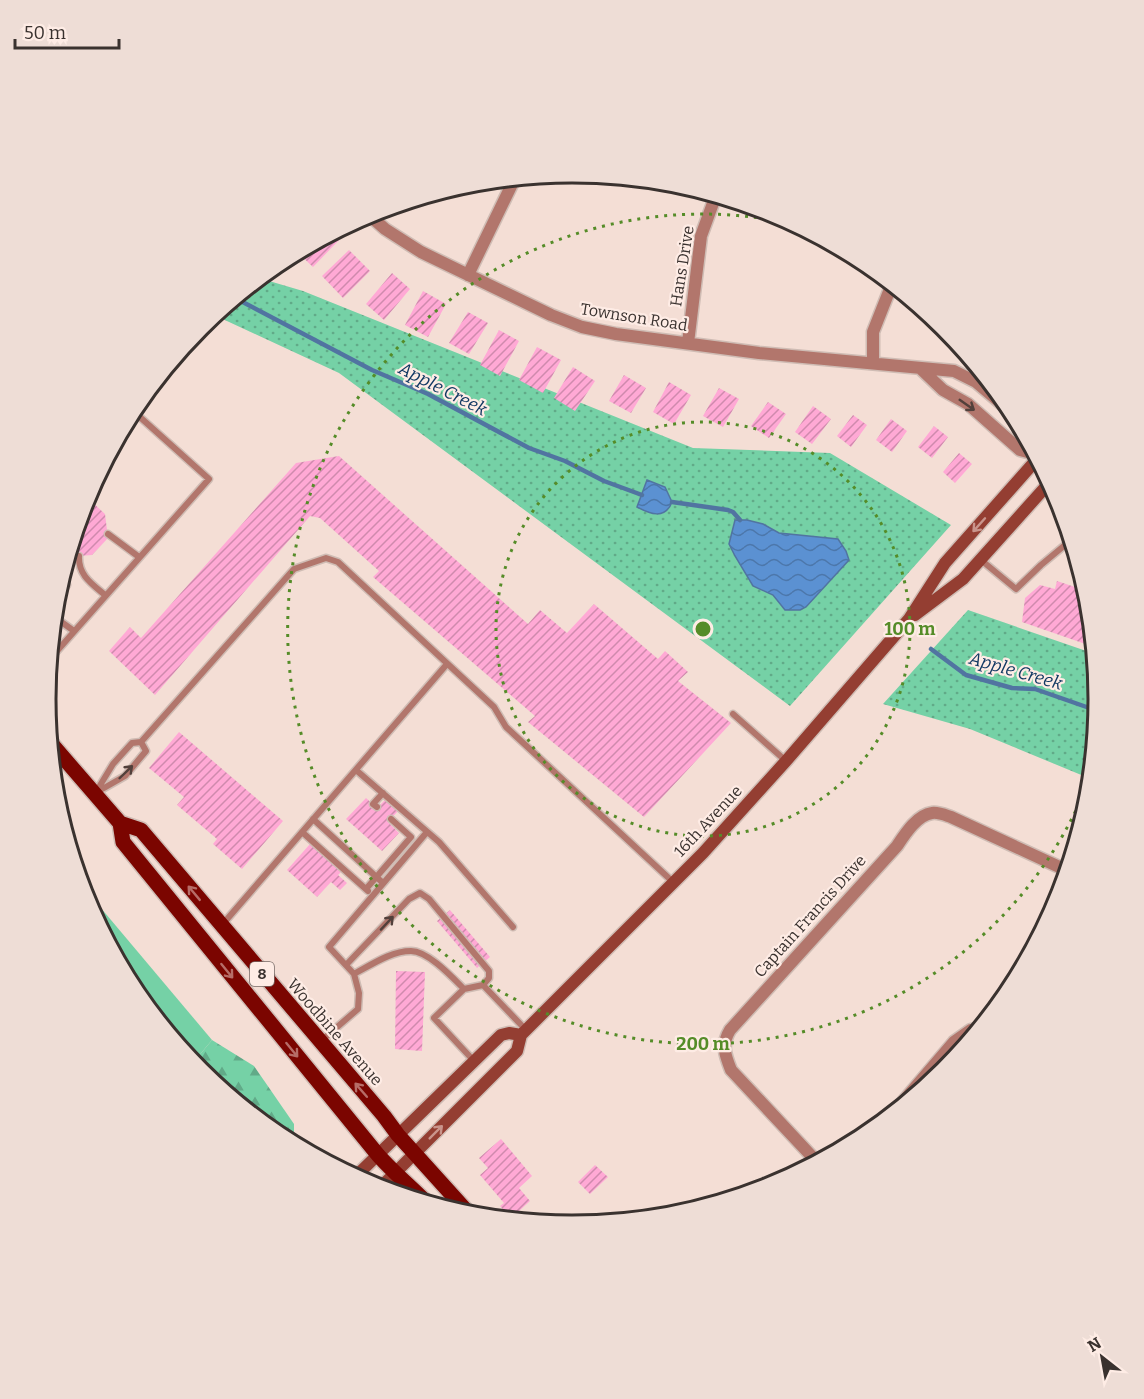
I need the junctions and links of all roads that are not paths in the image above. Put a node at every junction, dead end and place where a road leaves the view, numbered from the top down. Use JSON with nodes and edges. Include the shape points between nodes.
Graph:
{"nodes":[{"id":1,"x":511,"y":186,"type":"edge"},
{"id":2,"x":713,"y":203,"type":"edge"},
{"id":3,"x":376,"y":221,"type":"edge"},
{"id":4,"x":468,"y":274,"type":"junction"},
{"id":5,"x":889,"y":292,"type":"edge"},
{"id":6,"x":687,"y":343,"type":"junction"},
{"id":7,"x":873,"y":363,"type":"junction"},
{"id":8,"x":921,"y":369,"type":"junction"},
{"id":9,"x":986,"y":390,"type":"edge"},
{"id":10,"x":140,"y":417,"type":"edge"},
{"id":11,"x":1024,"y":451,"type":"edge"},
{"id":12,"x":1032,"y":465,"type":"edge"},
{"id":13,"x":1043,"y":490,"type":"edge"},
{"id":14,"x":108,"y":534,"type":"dead end"},
{"id":15,"x":1065,"y":545,"type":"edge"},
{"id":16,"x":78,"y":556,"type":"dead end"},
{"id":17,"x":139,"y":558,"type":"junction"},
{"id":18,"x":981,"y":560,"type":"junction"},
{"id":19,"x":105,"y":596,"type":"junction"},
{"id":20,"x":909,"y":619,"type":"junction"},
{"id":21,"x":61,"y":622,"type":"edge"},
{"id":22,"x":74,"y":632,"type":"junction"},
{"id":23,"x":58,"y":649,"type":"edge"},
{"id":24,"x":447,"y":664,"type":"junction"},
{"id":25,"x":733,"y":714,"type":"dead end"},
{"id":26,"x":141,"y":742,"type":"junction"},
{"id":27,"x":59,"y":752,"type":"edge"},
{"id":28,"x":786,"y":761,"type":"junction"},
{"id":29,"x":356,"y":770,"type":"junction"},
{"id":30,"x":383,"y":793,"type":"junction"},
{"id":31,"x":94,"y":794,"type":"junction"},
{"id":32,"x":377,"y":807,"type":"dead end"},
{"id":33,"x":313,"y":819,"type":"junction"},
{"id":34,"x":391,"y":819,"type":"dead end"},
{"id":35,"x":120,"y":823,"type":"junction"},
{"id":36,"x":302,"y":832,"type":"junction"},
{"id":37,"x":427,"y":832,"type":"junction"},
{"id":38,"x":1060,"y":868,"type":"edge"},
{"id":39,"x":376,"y":877,"type":"junction"},
{"id":40,"x":383,"y":883,"type":"junction"},
{"id":41,"x":674,"y":883,"type":"junction"},
{"id":42,"x":366,"y":889,"type":"junction"},
{"id":43,"x":373,"y":895,"type":"junction"},
{"id":44,"x":221,"y":926,"type":"junction"},
{"id":45,"x":513,"y":927,"type":"dead end"},
{"id":46,"x":346,"y":965,"type":"junction"},
{"id":47,"x":354,"y":974,"type":"junction"},
{"id":48,"x":483,"y":985,"type":"junction"},
{"id":49,"x":464,"y":989,"type":"junction"},
{"id":50,"x":523,"y":1033,"type":"junction"},
{"id":51,"x":965,"y":1034,"type":"edge"},
{"id":52,"x":320,"y":1043,"type":"junction"},
{"id":53,"x":474,"y":1062,"type":"junction"},
{"id":54,"x":922,"y":1079,"type":"edge"},
{"id":55,"x":398,"y":1135,"type":"junction"},
{"id":56,"x":414,"y":1153,"type":"junction"},
{"id":57,"x":378,"y":1155,"type":"junction"},
{"id":58,"x":813,"y":1156,"type":"edge"},
{"id":59,"x":361,"y":1171,"type":"edge"},
{"id":60,"x":395,"y":1174,"type":"junction"},
{"id":61,"x":387,"y":1182,"type":"edge"},
{"id":62,"x":414,"y":1191,"type":"edge"},
{"id":63,"x":460,"y":1203,"type":"edge"}],
"edges":[{"from":1,"to":4,"type":"street"},
{"from":2,"to":6,"type":"street","name":"Hans Drive","via":[[701,236]]},
{"from":3,"to":4,"type":"street","name":"Townson Road","via":[[404,242]]},
{"from":4,"to":6,"type":"street","name":"Townson Road","via":[[582,327]]},
{"from":5,"to":7,"type":"street","via":[[873,332]]},
{"from":6,"to":7,"type":"street","name":"Townson Road"},
{"from":7,"to":8,"type":"street","name":"Townson Road"},
{"from":8,"to":9,"type":"street","name":"Townson Road","via":[[954,371]]},
{"from":8,"to":11,"type":"street","one_way":true},
{"from":10,"to":17,"type":"lane","via":[[208,479]]},
{"from":12,"to":20,"type":"main road","name":"16th Avenue","one_way":true,"via":[[945,563]]},
{"from":13,"to":18,"type":"main road","name":"16th Avenue"},
{"from":14,"to":17,"type":"lane"},
{"from":15,"to":18,"type":"lane","via":[[1016,589]]},
{"from":16,"to":19,"type":"lane","via":[[84,577]]},
{"from":17,"to":19,"type":"lane"},
{"from":18,"to":20,"type":"main road","name":"16th Avenue","via":[[963,579]]},
{"from":19,"to":22,"type":"lane"},
{"from":20,"to":28,"type":"main road","name":"16th Avenue"},
{"from":21,"to":22,"type":"lane"},
{"from":22,"to":23,"type":"lane"},
{"from":24,"to":26,"type":"lane","via":[[338,562],[326,558],[294,569]]},
{"from":24,"to":29,"type":"lane"},
{"from":24,"to":41,"type":"lane","via":[[494,706],[506,727]]},
{"from":25,"to":28,"type":"lane"},
{"from":26,"to":31,"type":"lane","via":[[132,743],[125,750]]},
{"from":31,"to":26,"type":"lane","one_way":true,"via":[[125,776],[146,751]]},
{"from":27,"to":31,"type":"main road","name":"Woodbine Avenue","number":"8"},
{"from":28,"to":41,"type":"main road","name":"16th Avenue"},
{"from":29,"to":30,"type":"lane"},
{"from":29,"to":33,"type":"lane"},
{"from":30,"to":32,"type":"lane","via":[[373,804]]},
{"from":30,"to":37,"type":"lane"},
{"from":31,"to":35,"type":"main road","name":"Woodbine Avenue","number":"8"},
{"from":33,"to":36,"type":"lane"},
{"from":33,"to":39,"type":"lane"},
{"from":34,"to":39,"type":"lane","via":[[411,837]]},
{"from":44,"to":35,"type":"main road","name":"Woodbine Avenue","number":"8","one_way":true,"via":[[141,830]]},
{"from":35,"to":57,"type":"main road","name":"Woodbine Avenue","number":"8","one_way":true,"via":[[123,842]]},
{"from":36,"to":42,"type":"lane"},
{"from":36,"to":44,"type":"lane"},
{"from":37,"to":40,"type":"lane"},
{"from":37,"to":45,"type":"lane"},
{"from":38,"to":58,"type":"street","name":"Captain Francis Drive","via":[[951,817],[926,814],[730,1030],[724,1040],[731,1070]]},
{"from":39,"to":40,"type":"lane"},
{"from":39,"to":42,"type":"lane"},
{"from":40,"to":43,"type":"lane"},
{"from":41,"to":50,"type":"main road","name":"16th Avenue"},
{"from":42,"to":43,"type":"lane"},
{"from":43,"to":46,"type":"lane","via":[[329,947]]},
{"from":44,"to":52,"type":"main road","name":"Woodbine Avenue","number":"8"},
{"from":46,"to":47,"type":"lane"},
{"from":46,"to":48,"type":"lane","one_way":true,"via":[[409,899],[420,893],[489,971]]},
{"from":47,"to":49,"type":"lane","via":[[385,957],[412,951],[435,962]]},
{"from":47,"to":52,"type":"lane","via":[[358,1009]]},
{"from":48,"to":49,"type":"lane"},
{"from":48,"to":50,"type":"lane"},
{"from":49,"to":53,"type":"lane","via":[[434,1018]]},
{"from":50,"to":53,"type":"main road","name":"16th Avenue","via":[[503,1034]]},
{"from":56,"to":50,"type":"main road","name":"16th Avenue","one_way":true,"via":[[517,1051]]},
{"from":51,"to":54,"type":"street"},
{"from":55,"to":52,"type":"main road","name":"Woodbine Avenue","number":"8","one_way":true},
{"from":53,"to":55,"type":"main road","name":"16th Avenue"},
{"from":55,"to":56,"type":"main road","name":"Woodbine Avenue","number":"8"},
{"from":55,"to":57,"type":"main road","name":"16th Avenue"},
{"from":56,"to":60,"type":"main road","name":"16th Avenue"},
{"from":56,"to":63,"type":"main road","name":"Woodbine Avenue","number":"8"},
{"from":57,"to":59,"type":"main road","name":"16th Avenue"},
{"from":57,"to":60,"type":"main road","name":"Woodbine Avenue","number":"8"},
{"from":60,"to":61,"type":"main road","name":"16th Avenue"},
{"from":60,"to":62,"type":"main road","name":"Woodbine Avenue","number":"8"}]}
